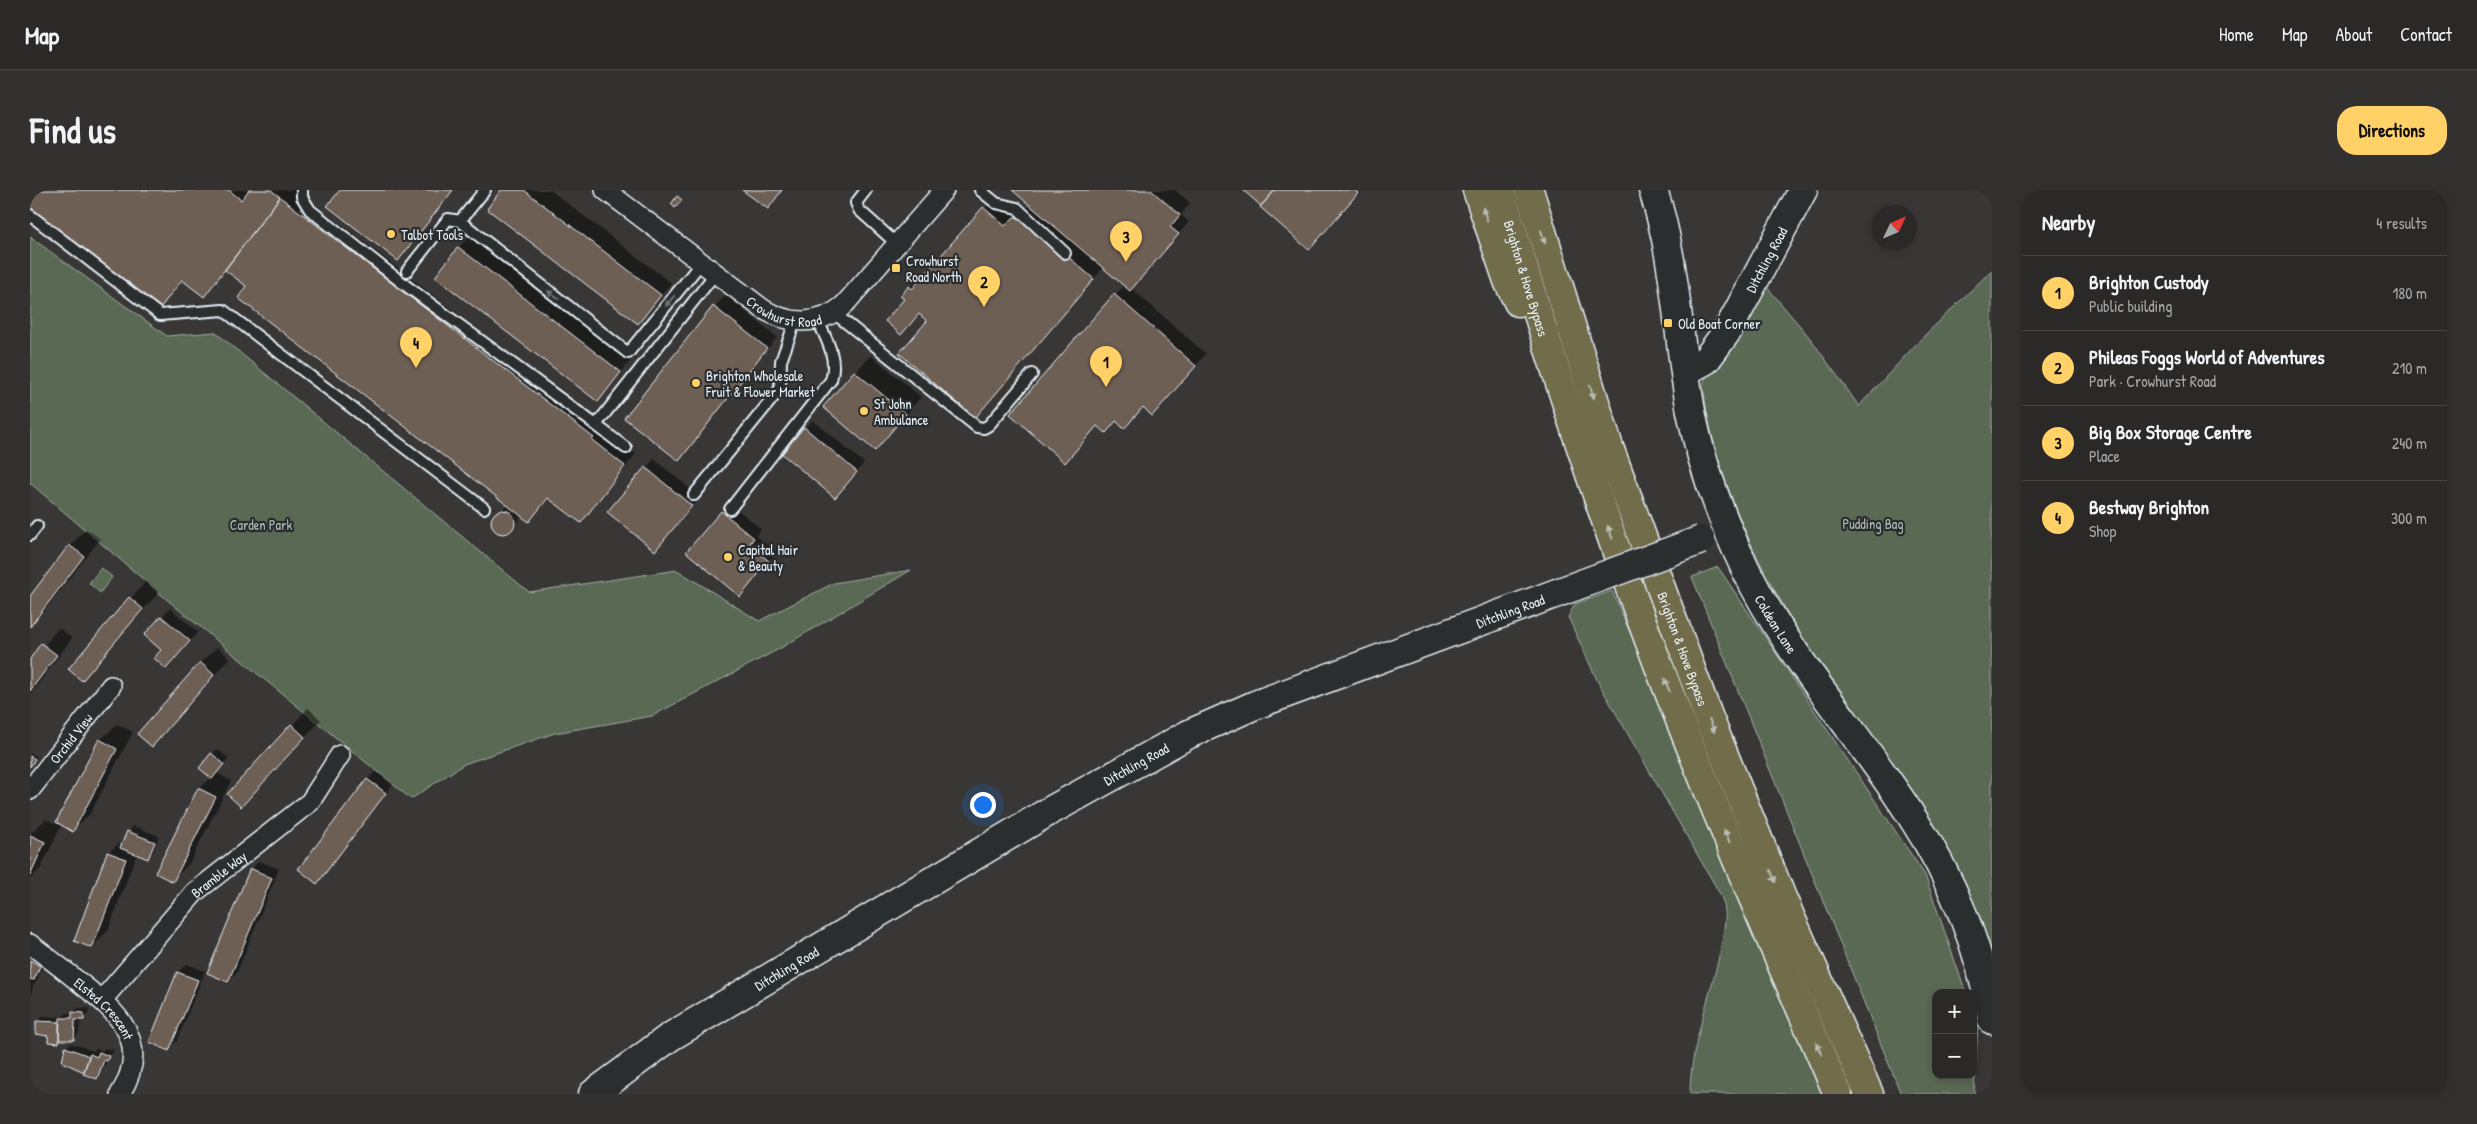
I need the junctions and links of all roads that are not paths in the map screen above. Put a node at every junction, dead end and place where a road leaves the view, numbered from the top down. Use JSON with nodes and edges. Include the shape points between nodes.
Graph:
{"nodes":[{"id":1,"x":302,"y":190,"type":"edge"},
{"id":2,"x":485,"y":190,"type":"edge"},
{"id":3,"x":605,"y":190,"type":"edge"},
{"id":4,"x":858,"y":190,"type":"edge"},
{"id":5,"x":866,"y":190,"type":"edge"},
{"id":6,"x":944,"y":190,"type":"edge"},
{"id":7,"x":980,"y":190,"type":"edge"},
{"id":8,"x":1476,"y":190,"type":"edge"},
{"id":9,"x":1500,"y":190,"type":"edge"},
{"id":10,"x":1530,"y":190,"type":"edge"},
{"id":11,"x":1653,"y":190,"type":"edge"},
{"id":12,"x":1803,"y":190,"type":"edge"},
{"id":13,"x":856,"y":203,"type":"junction"},
{"id":14,"x":30,"y":215,"type":"edge"},
{"id":15,"x":460,"y":221,"type":"junction"},
{"id":16,"x":898,"y":245,"type":"junction"},
{"id":17,"x":1065,"y":253,"type":"dead end"},
{"id":18,"x":708,"y":269,"type":"junction"},
{"id":19,"x":407,"y":271,"type":"dead end"},
{"id":20,"x":825,"y":316,"type":"junction"},
{"id":21,"x":795,"y":322,"type":"junction"},
{"id":22,"x":1686,"y":371,"type":"junction"},
{"id":23,"x":1032,"y":374,"type":"dead end"},
{"id":24,"x":1560,"y":387,"type":"junction"},
{"id":25,"x":596,"y":425,"type":"junction"},
{"id":26,"x":626,"y":448,"type":"dead end"},
{"id":27,"x":694,"y":495,"type":"dead end"},
{"id":28,"x":484,"y":508,"type":"dead end"},
{"id":29,"x":730,"y":509,"type":"dead end"},
{"id":30,"x":37,"y":526,"type":"dead end"},
{"id":31,"x":1727,"y":528,"type":"junction"},
{"id":32,"x":30,"y":536,"type":"edge"},
{"id":33,"x":111,"y":686,"type":"dead end"},
{"id":34,"x":340,"y":755,"type":"dead end"},
{"id":35,"x":30,"y":790,"type":"edge"},
{"id":36,"x":30,"y":944,"type":"edge"},
{"id":37,"x":102,"y":1000,"type":"junction"},
{"id":38,"x":1991,"y":1011,"type":"edge"},
{"id":39,"x":120,"y":1094,"type":"edge"},
{"id":40,"x":593,"y":1094,"type":"edge"},
{"id":41,"x":1838,"y":1094,"type":"edge"},
{"id":42,"x":1869,"y":1094,"type":"edge"}],
"edges":[{"from":1,"to":25,"type":"lane","via":[[302,197],[310,210],[405,285]]},
{"from":2,"to":15,"type":"lane"},
{"from":3,"to":18,"type":"street","name":"Crowhurst Road"},
{"from":4,"to":13,"type":"lane"},
{"from":5,"to":13,"type":"lane"},
{"from":6,"to":16,"type":"street","name":"Crowhurst Road"},
{"from":7,"to":17,"type":"lane","via":[[996,203],[1017,208]]},
{"from":24,"to":8,"type":"highway","one_way":true,"via":[[1508,281]]},
{"from":9,"to":24,"type":"highway","name":"Brighton & Hove Bypass"},
{"from":10,"to":42,"type":"highway","name":"Brighton & Hove Bypass","one_way":true,"via":[[1609,447],[1710,718],[1783,900]]},
{"from":11,"to":22,"type":"street","name":"Coldean Lane","via":[[1663,220]]},
{"from":12,"to":22,"type":"street","name":"Ditchling Road","via":[[1728,330],[1706,360]]},
{"from":13,"to":16,"type":"lane","via":[[866,218]]},
{"from":14,"to":28,"type":"lane","via":[[160,315],[223,310]]},
{"from":18,"to":15,"type":"lane","one_way":true,"via":[[628,353]]},
{"from":15,"to":19,"type":"lane","via":[[448,219]]},
{"from":16,"to":20,"type":"street","name":"Crowhurst Road","via":[[844,305]]},
{"from":18,"to":21,"type":"street","name":"Crowhurst Road","via":[[763,310]]},
{"from":18,"to":25,"type":"lane"},
{"from":20,"to":21,"type":"street","name":"Crowhurst Road"},
{"from":20,"to":23,"type":"lane","via":[[977,428],[990,425]]},
{"from":20,"to":29,"type":"lane","via":[[834,368],[831,380]]},
{"from":21,"to":27,"type":"lane","via":[[781,361],[780,389]]},
{"from":22,"to":31,"type":"street","name":"Coldean Lane","via":[[1690,410],[1700,449]]},
{"from":41,"to":24,"type":"highway","name":"Brighton & Hove Bypass","one_way":true,"via":[[1695,757],[1641,619]]},
{"from":25,"to":26,"type":"lane"},
{"from":30,"to":32,"type":"lane"},
{"from":31,"to":38,"type":"street","name":"Coldean Lane","via":[[1766,607],[1912,816],[1947,877],[1972,944]]},
{"from":31,"to":40,"type":"street","name":"Ditchling Road","bridge":true,"via":[[1255,705],[1164,747],[670,1037]]},
{"from":33,"to":35,"type":"street","name":"Orchid View"},
{"from":34,"to":37,"type":"street","name":"Bramble Way","via":[[310,802],[195,892]]},
{"from":36,"to":37,"type":"street","name":"Elsted Crescent"},
{"from":37,"to":39,"type":"street","name":"Elsted Crescent","via":[[121,1020],[132,1045],[131,1069]]}]}
